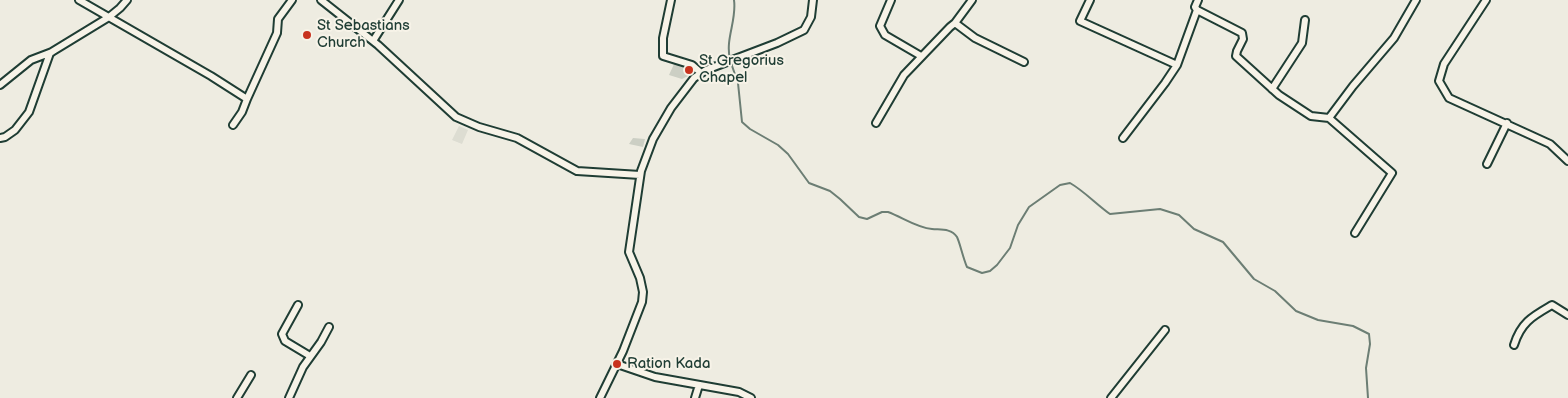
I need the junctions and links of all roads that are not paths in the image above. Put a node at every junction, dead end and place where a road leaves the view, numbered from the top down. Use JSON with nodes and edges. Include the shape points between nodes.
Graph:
{"nodes":[{"id":1,"x":80,"y":0,"type":"edge"},
{"id":2,"x":127,"y":0,"type":"edge"},
{"id":3,"x":292,"y":0,"type":"edge"},
{"id":4,"x":321,"y":0,"type":"edge"},
{"id":5,"x":400,"y":0,"type":"edge"},
{"id":6,"x":671,"y":0,"type":"edge"},
{"id":7,"x":813,"y":0,"type":"edge"},
{"id":8,"x":891,"y":0,"type":"edge"},
{"id":9,"x":972,"y":0,"type":"edge"},
{"id":10,"x":1090,"y":0,"type":"edge"},
{"id":11,"x":1198,"y":0,"type":"edge"},
{"id":12,"x":1416,"y":0,"type":"edge"},
{"id":13,"x":1486,"y":0,"type":"edge"},
{"id":14,"x":1197,"y":10,"type":"junction"},
{"id":15,"x":109,"y":17,"type":"junction"},
{"id":16,"x":1305,"y":20,"type":"dead end"},
{"id":17,"x":956,"y":24,"type":"junction"},
{"id":18,"x":373,"y":41,"type":"junction"},
{"id":19,"x":53,"y":51,"type":"junction"},
{"id":20,"x":921,"y":56,"type":"junction"},
{"id":21,"x":1024,"y":62,"type":"dead end"},
{"id":22,"x":1177,"y":65,"type":"junction"},
{"id":23,"x":701,"y":73,"type":"junction"},
{"id":24,"x":0,"y":85,"type":"edge"},
{"id":25,"x":1272,"y":89,"type":"junction"},
{"id":26,"x":247,"y":99,"type":"junction"},
{"id":27,"x":1329,"y":118,"type":"junction"},
{"id":28,"x":876,"y":123,"type":"dead end"},
{"id":29,"x":233,"y":124,"type":"dead end"},
{"id":30,"x":1507,"y":124,"type":"junction"},
{"id":31,"x":0,"y":138,"type":"edge"},
{"id":32,"x":1123,"y":138,"type":"dead end"},
{"id":33,"x":1568,"y":161,"type":"edge"},
{"id":34,"x":1488,"y":164,"type":"dead end"},
{"id":35,"x":640,"y":175,"type":"junction"},
{"id":36,"x":1356,"y":233,"type":"dead end"},
{"id":37,"x":298,"y":305,"type":"dead end"},
{"id":38,"x":1568,"y":315,"type":"edge"},
{"id":39,"x":329,"y":327,"type":"dead end"},
{"id":40,"x":1165,"y":330,"type":"dead end"},
{"id":41,"x":1514,"y":345,"type":"dead end"},
{"id":42,"x":310,"y":356,"type":"junction"},
{"id":43,"x":617,"y":364,"type":"junction"},
{"id":44,"x":250,"y":375,"type":"dead end"},
{"id":45,"x":699,"y":385,"type":"junction"},
{"id":46,"x":237,"y":398,"type":"edge"},
{"id":47,"x":289,"y":398,"type":"edge"},
{"id":48,"x":600,"y":398,"type":"edge"},
{"id":49,"x":695,"y":398,"type":"edge"},
{"id":50,"x":751,"y":398,"type":"edge"},
{"id":51,"x":1111,"y":398,"type":"edge"}],
"edges":[{"from":1,"to":15,"type":"street"},
{"from":2,"to":15,"type":"street"},
{"from":3,"to":26,"type":"street","via":[[278,19],[277,33]]},
{"from":4,"to":18,"type":"street"},
{"from":5,"to":18,"type":"street"},
{"from":6,"to":23,"type":"street","via":[[663,38],[663,56],[692,66]]},
{"from":7,"to":23,"type":"street","via":[[811,17],[804,30]]},
{"from":8,"to":20,"type":"street","via":[[880,26],[885,35]]},
{"from":9,"to":17,"type":"street"},
{"from":10,"to":22,"type":"street","via":[[1080,21]]},
{"from":11,"to":14,"type":"street"},
{"from":12,"to":27,"type":"street","via":[[1394,38]]},
{"from":13,"to":30,"type":"street","via":[[1444,64],[1439,81],[1449,98]]},
{"from":14,"to":22,"type":"street"},
{"from":14,"to":25,"type":"street","via":[[1242,33],[1236,56]]},
{"from":15,"to":19,"type":"street"},
{"from":15,"to":26,"type":"street"},
{"from":16,"to":25,"type":"street","via":[[1302,43]]},
{"from":17,"to":20,"type":"street"},
{"from":17,"to":21,"type":"street","via":[[975,38]]},
{"from":18,"to":35,"type":"street","via":[[456,117],[517,138],[577,171]]},
{"from":19,"to":24,"type":"street","via":[[31,60]]},
{"from":19,"to":31,"type":"street","via":[[29,112],[14,130]]},
{"from":20,"to":28,"type":"street","via":[[904,75]]},
{"from":22,"to":32,"type":"street"},
{"from":23,"to":35,"type":"street","via":[[686,86],[671,108],[653,139]]},
{"from":25,"to":27,"type":"street","via":[[1312,116]]},
{"from":26,"to":29,"type":"street"},
{"from":27,"to":36,"type":"street","via":[[1392,173]]},
{"from":30,"to":33,"type":"street","via":[[1550,144]]},
{"from":30,"to":34,"type":"street"},
{"from":35,"to":43,"type":"street","via":[[629,252],[640,278],[642,302]]},
{"from":37,"to":42,"type":"street","via":[[282,334],[285,341]]},
{"from":38,"to":41,"type":"street","via":[[1552,305],[1528,319]]},
{"from":39,"to":42,"type":"street"},
{"from":40,"to":51,"type":"street"},
{"from":42,"to":47,"type":"street"},
{"from":43,"to":45,"type":"street"},
{"from":43,"to":48,"type":"street"},
{"from":44,"to":46,"type":"street"},
{"from":45,"to":49,"type":"street"},
{"from":45,"to":50,"type":"street","via":[[739,392]]}]}
